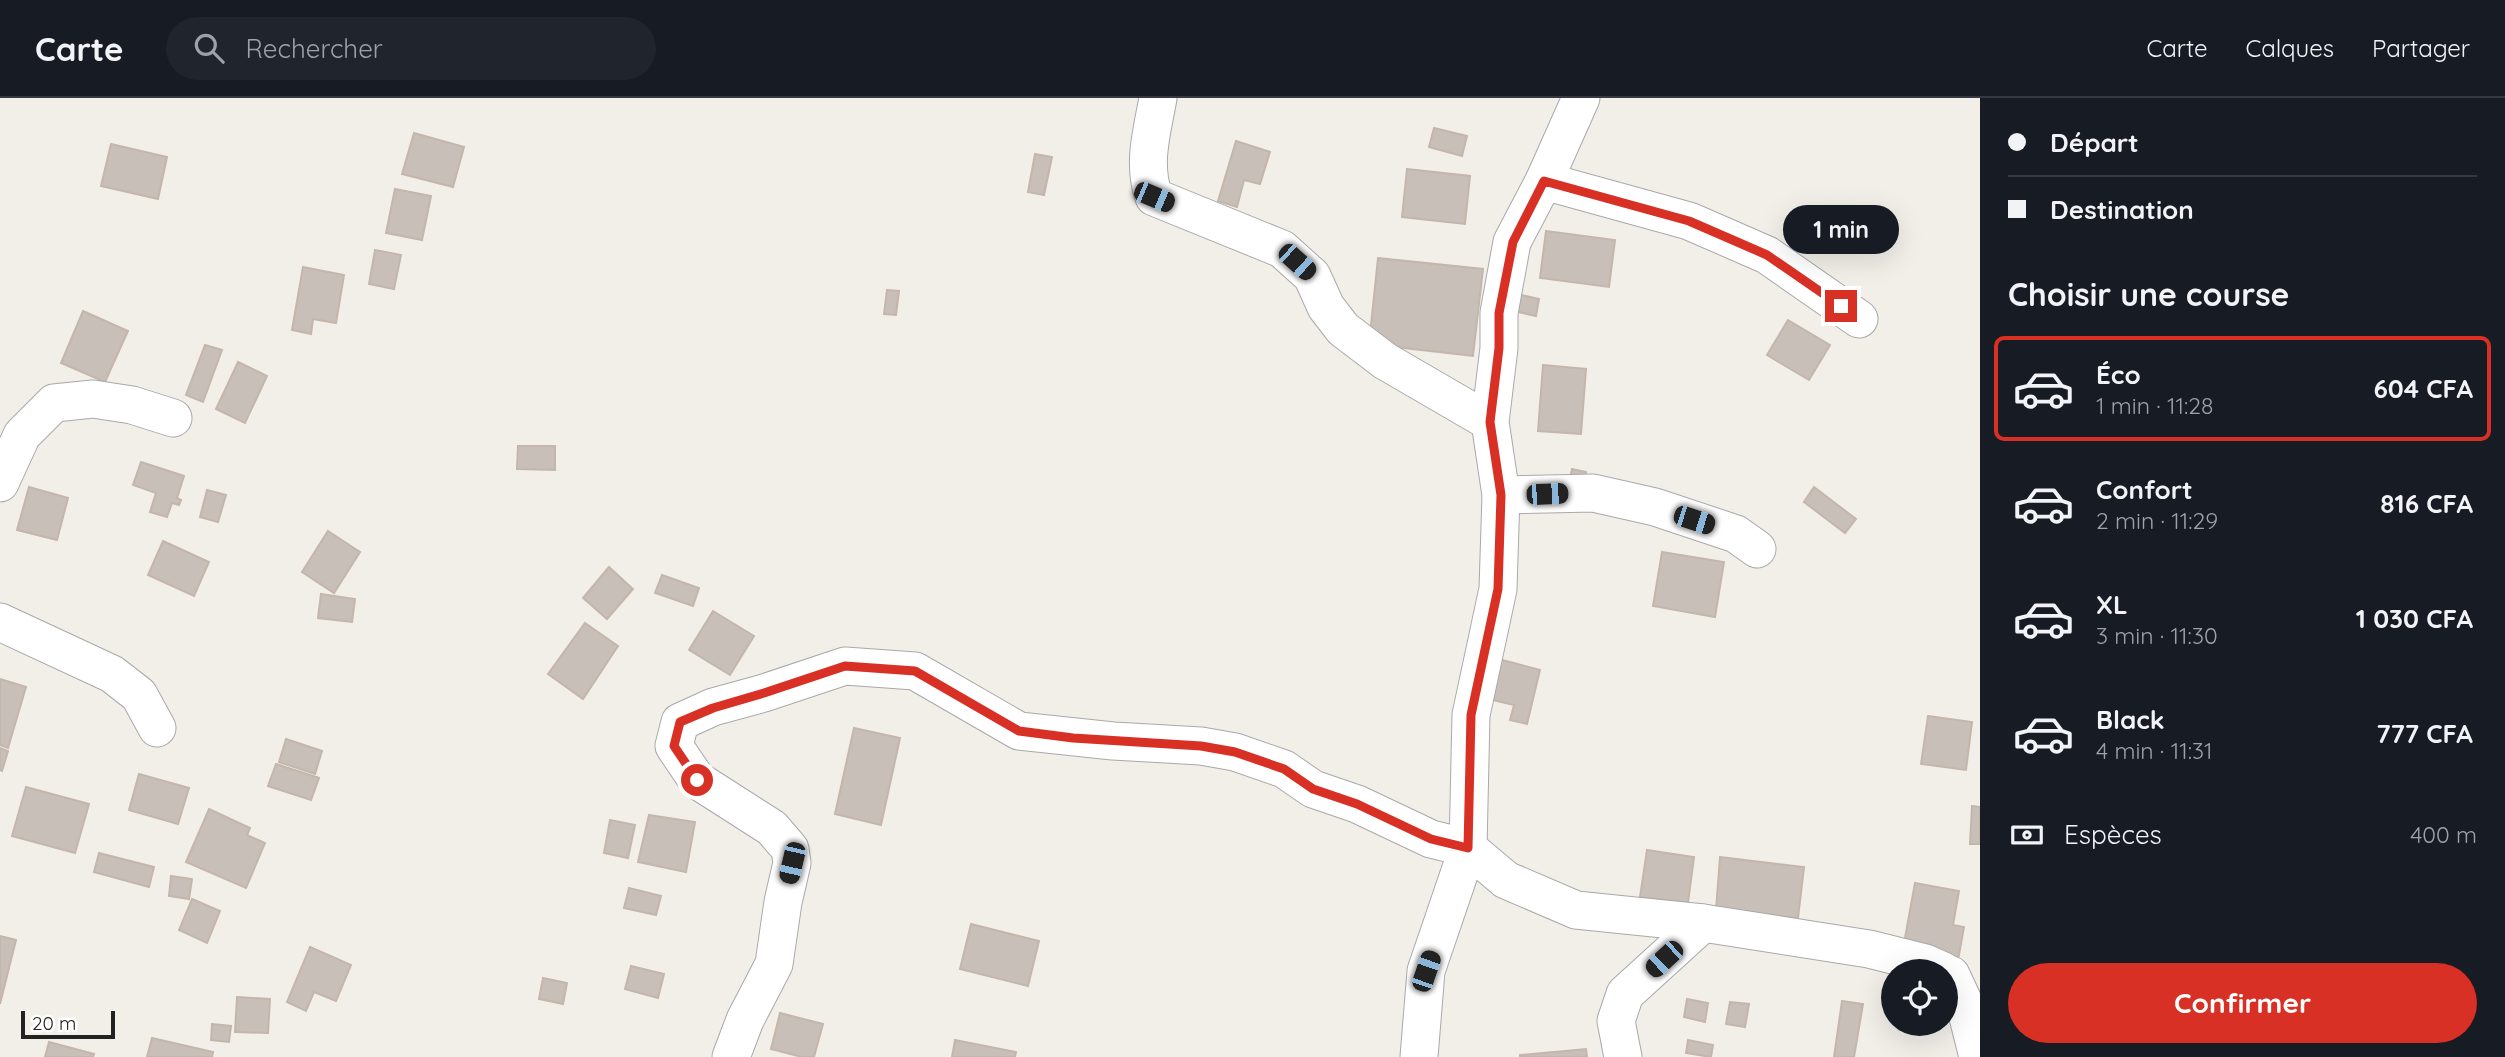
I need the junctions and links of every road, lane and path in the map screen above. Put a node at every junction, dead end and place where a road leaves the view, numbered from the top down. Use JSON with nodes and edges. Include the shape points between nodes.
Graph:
{"nodes":[{"id":1,"x":1158,"y":98,"type":"edge"},
{"id":2,"x":1581,"y":98,"type":"edge"},
{"id":3,"x":1544,"y":181,"type":"junction"},
{"id":4,"x":1859,"y":319,"type":"dead end"},
{"id":5,"x":173,"y":418,"type":"dead end"},
{"id":6,"x":1490,"y":422,"type":"junction"},
{"id":7,"x":0,"y":483,"type":"edge"},
{"id":8,"x":1501,"y":495,"type":"junction"},
{"id":9,"x":1757,"y":549,"type":"dead end"},
{"id":10,"x":0,"y":622,"type":"edge"},
{"id":11,"x":157,"y":728,"type":"dead end"},
{"id":12,"x":1468,"y":848,"type":"junction"},
{"id":13,"x":1703,"y":923,"type":"junction"},
{"id":14,"x":1909,"y":959,"type":"edge"},
{"id":15,"x":1958,"y":990,"type":"edge"},
{"id":16,"x":731,"y":1057,"type":"edge"},
{"id":17,"x":1419,"y":1057,"type":"edge"},
{"id":18,"x":1623,"y":1057,"type":"edge"},
{"id":19,"x":1978,"y":1057,"type":"edge"}],
"edges":[{"from":1,"to":6,"type":"street","via":[[1147,156],[1154,197],[1282,249],[1312,276],[1343,330]]},
{"from":2,"to":3,"type":"street"},
{"from":3,"to":4,"type":"street","via":[[1689,221],[1767,255]]},
{"from":3,"to":6,"type":"street","via":[[1513,242],[1499,313]]},
{"from":5,"to":7,"type":"street","via":[[93,399],[54,403],[22,435]]},
{"from":6,"to":8,"type":"street"},
{"from":8,"to":9,"type":"street","via":[[1592,493],[1655,507],[1736,534]]},
{"from":8,"to":12,"type":"street","via":[[1498,589],[1471,715]]},
{"from":10,"to":11,"type":"street","via":[[113,674],[139,695]]},
{"from":12,"to":13,"type":"street","via":[[1506,880],[1576,910]]},
{"from":12,"to":16,"type":"street","via":[[1431,839],[1313,789],[1284,769],[1235,752],[1019,731],[915,671],[845,666],[680,722],[674,746],[697,780],[772,828],[790,849],[792,863],[774,964]]},
{"from":12,"to":17,"type":"street","via":[[1426,971]]},
{"from":13,"to":14,"type":"street"},
{"from":13,"to":18,"type":"street","via":[[1625,994],[1616,1021]]},
{"from":15,"to":19,"type":"street"}]}
